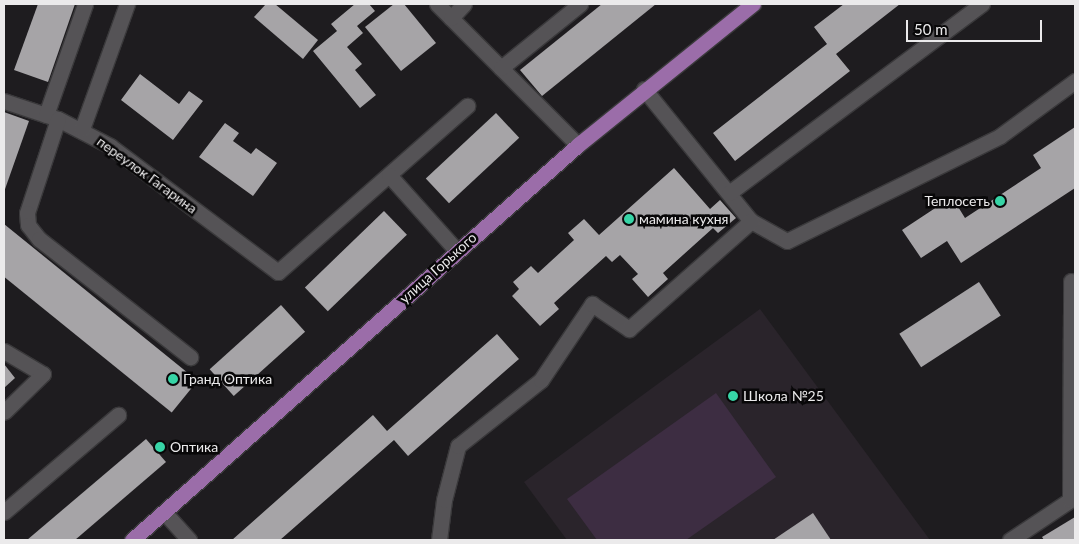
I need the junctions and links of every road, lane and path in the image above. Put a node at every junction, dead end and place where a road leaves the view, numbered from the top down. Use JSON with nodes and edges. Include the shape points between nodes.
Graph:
{"nodes":[{"id":1,"x":85,"y":4,"type":"edge"},
{"id":2,"x":127,"y":4,"type":"edge"},
{"id":3,"x":437,"y":4,"type":"edge"},
{"id":4,"x":464,"y":4,"type":"edge"},
{"id":5,"x":580,"y":4,"type":"edge"},
{"id":6,"x":753,"y":4,"type":"edge"},
{"id":7,"x":982,"y":4,"type":"edge"},
{"id":8,"x":451,"y":18,"type":"junction"},
{"id":9,"x":501,"y":68,"type":"junction"},
{"id":10,"x":1075,"y":81,"type":"edge"},
{"id":11,"x":644,"y":89,"type":"junction"},
{"id":12,"x":4,"y":101,"type":"edge"},
{"id":13,"x":468,"y":106,"type":"dead end"},
{"id":14,"x":52,"y":117,"type":"junction"},
{"id":15,"x":82,"y":129,"type":"junction"},
{"id":16,"x":578,"y":145,"type":"junction"},
{"id":17,"x":389,"y":175,"type":"junction"},
{"id":18,"x":728,"y":193,"type":"junction"},
{"id":19,"x":751,"y":221,"type":"junction"},
{"id":20,"x":457,"y":251,"type":"junction"},
{"id":21,"x":1071,"y":281,"type":"dead end"},
{"id":22,"x":4,"y":352,"type":"edge"},
{"id":23,"x":190,"y":357,"type":"dead end"},
{"id":24,"x":4,"y":412,"type":"edge"},
{"id":25,"x":118,"y":415,"type":"dead end"},
{"id":26,"x":4,"y":512,"type":"edge"},
{"id":27,"x":164,"y":512,"type":"junction"},
{"id":28,"x":132,"y":540,"type":"edge"},
{"id":29,"x":188,"y":540,"type":"edge"},
{"id":30,"x":439,"y":540,"type":"edge"},
{"id":31,"x":1010,"y":540,"type":"edge"}],
"edges":[{"from":1,"to":14,"type":"lane"},
{"from":2,"to":15,"type":"lane"},
{"from":3,"to":8,"type":"lane"},
{"from":4,"to":8,"type":"lane"},
{"from":5,"to":9,"type":"lane"},
{"from":6,"to":11,"type":"main road","name":"улица Горького"},
{"from":7,"to":18,"type":"lane"},
{"from":8,"to":9,"type":"lane"},
{"from":9,"to":16,"type":"lane"},
{"from":10,"to":19,"type":"lane","via":[[1000,136],[787,241]]},
{"from":11,"to":16,"type":"main road","name":"улица Горького"},
{"from":11,"to":18,"type":"lane"},
{"from":12,"to":14,"type":"lane","name":"переулок Гагарина"},
{"from":13,"to":17,"type":"lane"},
{"from":14,"to":15,"type":"lane","name":"переулок Гагарина"},
{"from":14,"to":23,"type":"lane","via":[[27,213],[28,225],[39,239]]},
{"from":15,"to":17,"type":"lane","name":"переулок Гагарина","via":[[110,146],[278,272]]},
{"from":16,"to":20,"type":"main road","name":"улица Горького"},
{"from":17,"to":20,"type":"lane"},
{"from":18,"to":19,"type":"lane"},
{"from":19,"to":30,"type":"lane","via":[[629,329],[592,304],[541,380],[458,446],[444,500]]},
{"from":20,"to":27,"type":"main road","name":"улица Горького"},
{"from":21,"to":31,"type":"lane","via":[[1070,500]]},
{"from":22,"to":24,"type":"lane","via":[[43,374]]},
{"from":25,"to":26,"type":"lane"},
{"from":27,"to":28,"type":"main road","name":"улица Горького"},
{"from":27,"to":29,"type":"lane"}]}
